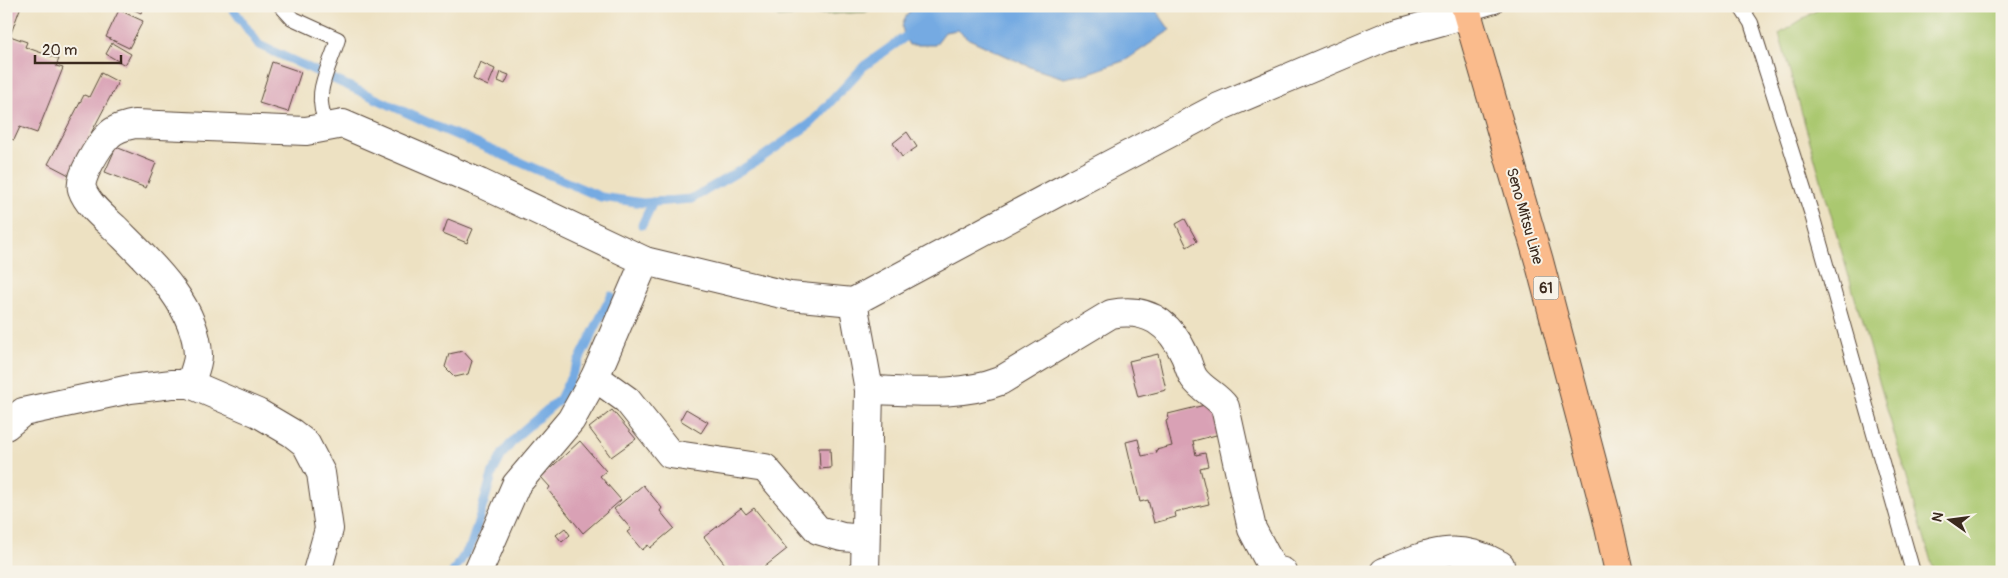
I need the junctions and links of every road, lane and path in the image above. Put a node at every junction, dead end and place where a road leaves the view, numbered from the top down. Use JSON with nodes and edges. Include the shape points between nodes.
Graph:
{"nodes":[{"id":1,"x":281,"y":6,"type":"edge"},
{"id":2,"x":1495,"y":6,"type":"edge"},
{"id":3,"x":1740,"y":6,"type":"edge"},
{"id":4,"x":1466,"y":10,"type":"edge"},
{"id":5,"x":328,"y":127,"type":"junction"},
{"id":6,"x":644,"y":261,"type":"junction"},
{"id":7,"x":853,"y":302,"type":"junction"},
{"id":8,"x":595,"y":377,"type":"junction"},
{"id":9,"x":190,"y":384,"type":"junction"},
{"id":10,"x":869,"y":390,"type":"junction"},
{"id":11,"x":6,"y":426,"type":"edge"},
{"id":12,"x":865,"y":539,"type":"junction"},
{"id":13,"x":317,"y":572,"type":"edge"},
{"id":14,"x":478,"y":572,"type":"edge"},
{"id":15,"x":865,"y":572,"type":"edge"},
{"id":16,"x":1283,"y":572,"type":"edge"},
{"id":17,"x":1384,"y":572,"type":"edge"},
{"id":18,"x":1501,"y":572,"type":"edge"},
{"id":19,"x":1620,"y":572,"type":"edge"},
{"id":20,"x":1913,"y":572,"type":"edge"}],
"edges":[{"from":1,"to":5,"type":"lane","via":[[292,18],[338,39],[319,94],[321,113]]},
{"from":2,"to":4,"type":"lane"},
{"from":3,"to":20,"type":"lane","via":[[1751,23],[1812,215]]},
{"from":4,"to":7,"type":"street","via":[[1385,37],[1219,107]]},
{"from":4,"to":19,"type":"main road","name":"Seno Mitsu Line","number":"61","via":[[1538,262]]},
{"from":5,"to":6,"type":"street","via":[[343,124],[480,183]]},
{"from":5,"to":9,"type":"street","via":[[306,131],[135,124],[119,128],[108,136],[82,176],[82,189],[94,208],[158,272],[176,296],[195,335],[198,357]]},
{"from":6,"to":7,"type":"street","via":[[790,296]]},
{"from":6,"to":8,"type":"street"},
{"from":7,"to":10,"type":"street"},
{"from":8,"to":12,"type":"street","via":[[627,400],[670,454],[765,468],[818,530]]},
{"from":8,"to":14,"type":"street","via":[[571,420],[516,486]]},
{"from":9,"to":11,"type":"street","via":[[130,389],[23,412]]},
{"from":9,"to":13,"type":"street","via":[[258,413],[306,444],[322,473],[329,529]]},
{"from":10,"to":12,"type":"street"},
{"from":10,"to":16,"type":"street","via":[[966,390],[983,387],[1000,381],[1111,314],[1126,311],[1154,317],[1171,334],[1194,378],[1225,407],[1252,530],[1273,569]]},
{"from":12,"to":15,"type":"street"},
{"from":17,"to":18,"type":"street","via":[[1425,555],[1466,551],[1482,555],[1500,566]]}]}
